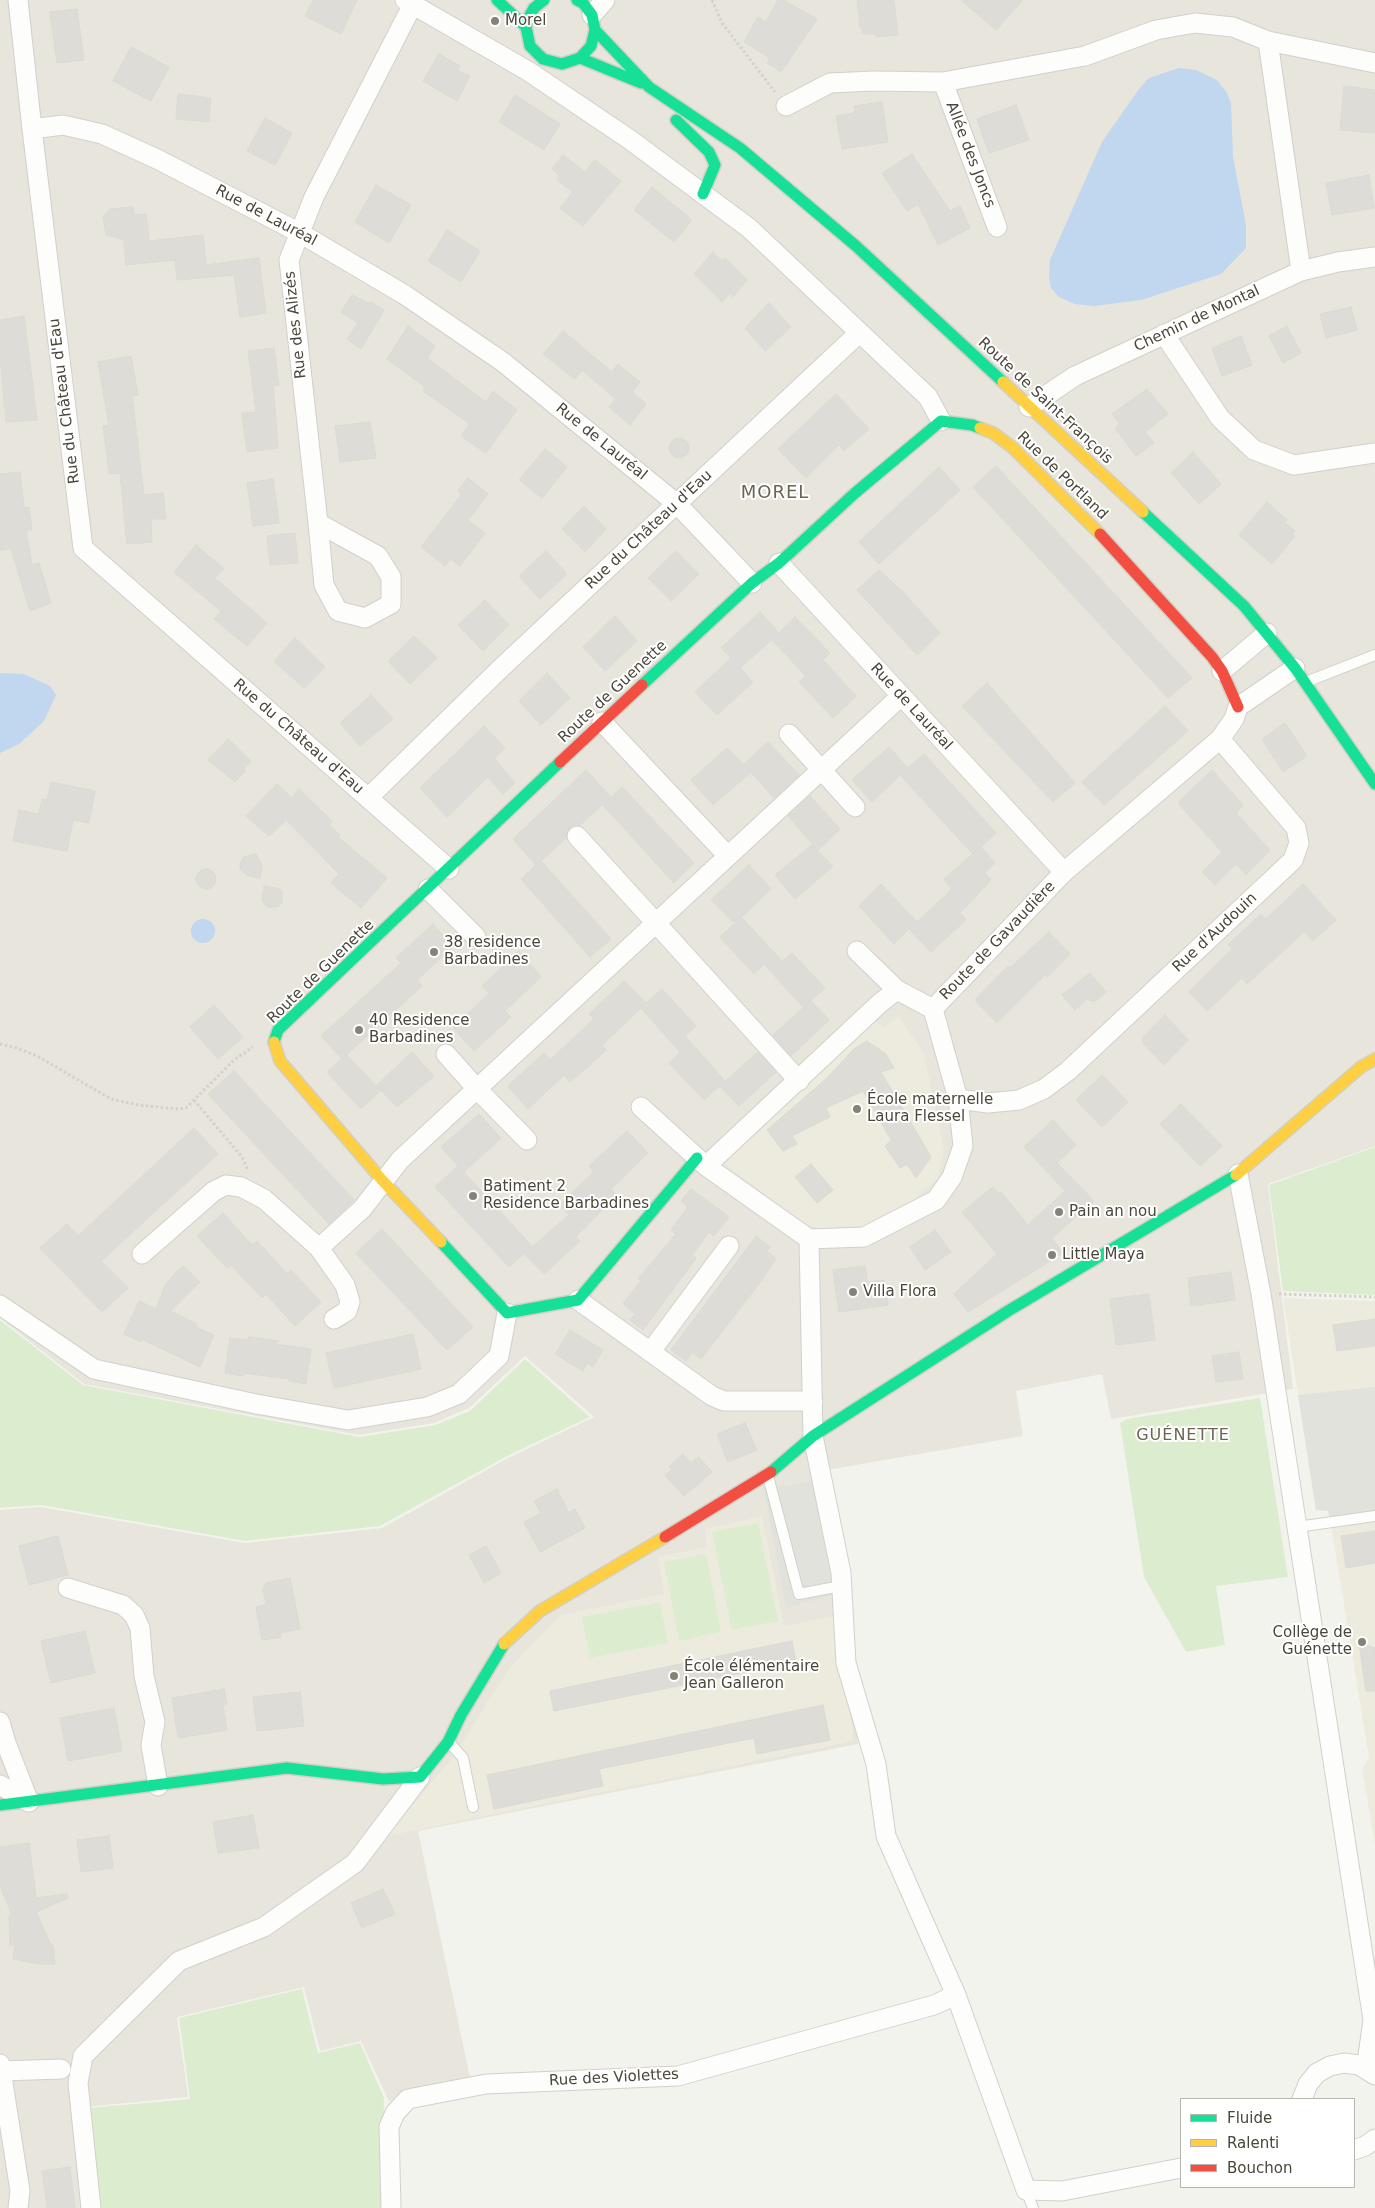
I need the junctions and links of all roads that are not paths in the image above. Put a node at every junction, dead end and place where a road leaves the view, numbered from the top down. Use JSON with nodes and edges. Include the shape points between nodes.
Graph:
{"nodes":[{"id":1,"x":18,"y":0,"type":"edge"},
{"id":2,"x":498,"y":0,"type":"edge"},
{"id":3,"x":542,"y":0,"type":"edge"},
{"id":4,"x":577,"y":0,"type":"edge"},
{"id":5,"x":605,"y":0,"type":"edge"},
{"id":6,"x":409,"y":2,"type":"edge"},
{"id":7,"x":594,"y":22,"type":"junction"},
{"id":8,"x":526,"y":27,"type":"junction"},
{"id":9,"x":1268,"y":41,"type":"junction"},
{"id":10,"x":580,"y":58,"type":"junction"},
{"id":11,"x":1375,"y":63,"type":"edge"},
{"id":12,"x":943,"y":82,"type":"junction"},
{"id":13,"x":653,"y":89,"type":"junction"},
{"id":14,"x":786,"y":106,"type":"road end"},
{"id":15,"x":32,"y":129,"type":"junction"},
{"id":16,"x":703,"y":194,"type":"junction"},
{"id":17,"x":998,"y":227,"type":"dead end"},
{"id":18,"x":300,"y":233,"type":"junction"},
{"id":19,"x":1375,"y":257,"type":"edge"},
{"id":20,"x":1301,"y":271,"type":"junction"},
{"id":21,"x":859,"y":333,"type":"junction"},
{"id":22,"x":1164,"y":334,"type":"junction"},
{"id":23,"x":1029,"y":407,"type":"junction"},
{"id":24,"x":941,"y":421,"type":"junction"},
{"id":25,"x":1375,"y":453,"type":"edge"},
{"id":26,"x":677,"y":504,"type":"junction"},
{"id":27,"x":318,"y":523,"type":"junction"},
{"id":28,"x":779,"y":563,"type":"junction"},
{"id":29,"x":752,"y":583,"type":"junction"},
{"id":30,"x":1266,"y":634,"type":"junction"},
{"id":31,"x":1375,"y":655,"type":"edge"},
{"id":32,"x":1222,"y":671,"type":"junction"},
{"id":33,"x":1300,"y":675,"type":"junction"},
{"id":34,"x":901,"y":696,"type":"junction"},
{"id":35,"x":1238,"y":706,"type":"junction"},
{"id":36,"x":602,"y":722,"type":"junction"},
{"id":37,"x":789,"y":734,"type":"dead end"},
{"id":38,"x":1220,"y":739,"type":"junction"},
{"id":39,"x":822,"y":768,"type":"junction"},
{"id":40,"x":1375,"y":784,"type":"edge"},
{"id":41,"x":368,"y":798,"type":"junction"},
{"id":42,"x":854,"y":807,"type":"dead end"},
{"id":43,"x":577,"y":836,"type":"dead end"},
{"id":44,"x":727,"y":855,"type":"junction"},
{"id":45,"x":449,"y":869,"type":"junction"},
{"id":46,"x":1064,"y":872,"type":"junction"},
{"id":47,"x":428,"y":889,"type":"junction"},
{"id":48,"x":655,"y":924,"type":"junction"},
{"id":49,"x":476,"y":937,"type":"dead end"},
{"id":50,"x":857,"y":951,"type":"dead end"},
{"id":51,"x":897,"y":990,"type":"junction"},
{"id":52,"x":933,"y":1010,"type":"junction"},
{"id":53,"x":446,"y":1054,"type":"dead end"},
{"id":54,"x":1375,"y":1059,"type":"edge"},
{"id":55,"x":799,"y":1081,"type":"junction"},
{"id":56,"x":477,"y":1090,"type":"junction"},
{"id":57,"x":958,"y":1099,"type":"junction"},
{"id":58,"x":641,"y":1107,"type":"dead end"},
{"id":59,"x":527,"y":1140,"type":"dead end"},
{"id":60,"x":702,"y":1162,"type":"junction"},
{"id":61,"x":1238,"y":1174,"type":"junction"},
{"id":62,"x":382,"y":1180,"type":"junction"},
{"id":63,"x":809,"y":1239,"type":"junction"},
{"id":64,"x":729,"y":1246,"type":"dead end"},
{"id":65,"x":319,"y":1248,"type":"junction"},
{"id":66,"x":142,"y":1254,"type":"dead end"},
{"id":67,"x":578,"y":1300,"type":"junction"},
{"id":68,"x":0,"y":1306,"type":"edge"},
{"id":69,"x":507,"y":1313,"type":"junction"},
{"id":70,"x":334,"y":1319,"type":"dead end"},
{"id":71,"x":651,"y":1351,"type":"junction"},
{"id":72,"x":813,"y":1401,"type":"junction"},
{"id":73,"x":813,"y":1436,"type":"junction"},
{"id":74,"x":768,"y":1475,"type":"junction"},
{"id":75,"x":1375,"y":1516,"type":"edge"},
{"id":76,"x":1297,"y":1527,"type":"junction"},
{"id":77,"x":842,"y":1586,"type":"junction"},
{"id":78,"x":68,"y":1588,"type":"dead end"},
{"id":79,"x":0,"y":1722,"type":"edge"},
{"id":80,"x":448,"y":1742,"type":"junction"},
{"id":81,"x":420,"y":1777,"type":"junction"},
{"id":82,"x":0,"y":1784,"type":"edge"},
{"id":83,"x":158,"y":1786,"type":"junction"},
{"id":84,"x":29,"y":1802,"type":"junction"},
{"id":85,"x":0,"y":1805,"type":"edge"},
{"id":86,"x":473,"y":1807,"type":"dead end"},
{"id":87,"x":956,"y":1995,"type":"junction"},
{"id":88,"x":1,"y":2068,"type":"edge"},
{"id":89,"x":60,"y":2070,"type":"dead end"},
{"id":90,"x":1371,"y":2072,"type":"edge"},
{"id":91,"x":1302,"y":2098,"type":"edge"},
{"id":92,"x":1375,"y":2139,"type":"edge"},
{"id":93,"x":1355,"y":2150,"type":"edge"},
{"id":94,"x":1180,"y":2168,"type":"edge"},
{"id":95,"x":1026,"y":2190,"type":"junction"},
{"id":96,"x":18,"y":2208,"type":"edge"},
{"id":97,"x":91,"y":2208,"type":"edge"},
{"id":98,"x":391,"y":2208,"type":"edge"},
{"id":99,"x":1033,"y":2208,"type":"edge"}],
"edges":[{"from":1,"to":15,"type":"street","name":"Rue du Château d'Eau"},
{"from":2,"to":8,"type":"street"},
{"from":3,"to":8,"type":"street","via":[[531,12]]},
{"from":4,"to":7,"type":"street","name":"Route de Saint-François","via":[[583,3]]},
{"from":5,"to":7,"type":"street"},
{"from":6,"to":16,"type":"street","via":[[528,71]]},
{"from":6,"to":18,"type":"street","name":"Rue des Alizés","via":[[314,197]]},
{"from":7,"to":10,"type":"street","via":[[591,46]]},
{"from":7,"to":13,"type":"street","name":"Route de Saint-François"},
{"from":8,"to":10,"type":"street","via":[[530,46],[543,59],[562,64]]},
{"from":9,"to":11,"type":"street"},
{"from":9,"to":12,"type":"street","via":[[1233,27],[1195,23],[1156,30],[1085,56]]},
{"from":9,"to":20,"type":"street"},
{"from":10,"to":13,"type":"street","name":"Route de Saint-François"},
{"from":12,"to":14,"type":"street","via":[[830,83]]},
{"from":12,"to":17,"type":"street","name":"Allée des Joncs"},
{"from":13,"to":16,"type":"street","via":[[678,123],[709,152],[715,164]]},
{"from":13,"to":23,"type":"street","name":"Route de Saint-François","via":[[740,148],[856,246]]},
{"from":15,"to":18,"type":"street","name":"Rue de Lauréal","via":[[63,125],[102,134]]},
{"from":15,"to":41,"type":"street","name":"Rue du Château d'Eau","via":[[83,548]]},
{"from":16,"to":21,"type":"street","via":[[749,228]]},
{"from":18,"to":26,"type":"street","name":"Rue de Lauréal","via":[[405,295],[503,362]]},
{"from":18,"to":27,"type":"street","name":"Rue des Alizés","via":[[289,260]]},
{"from":19,"to":20,"type":"street","name":"Chemin de Montal"},
{"from":20,"to":22,"type":"street","name":"Chemin de Montal"},
{"from":21,"to":24,"type":"street","via":[[928,397]]},
{"from":21,"to":26,"type":"street","name":"Rue du Château d'Eau"},
{"from":22,"to":23,"type":"street","name":"Chemin de Montal","via":[[1075,376]]},
{"from":22,"to":25,"type":"street","via":[[1220,418],[1254,450],[1294,465]]},
{"from":23,"to":30,"type":"street","name":"Route de Saint-François","via":[[1244,606]]},
{"from":24,"to":28,"type":"street","via":[[855,493]]},
{"from":24,"to":32,"type":"street","name":"Rue de Portland","via":[[972,425],[993,433],[1012,447],[1114,549]]},
{"from":26,"to":29,"type":"street","name":"Rue de Lauréal"},
{"from":26,"to":41,"type":"street","name":"Rue du Château d'Eau"},
{"from":27,"to":27,"type":"street","name":"Rue des Alizés","via":[[378,556],[391,577],[391,604],[365,618],[338,611],[324,585]]},
{"from":28,"to":29,"type":"street"},
{"from":28,"to":34,"type":"street","name":"Rue de Lauréal"},
{"from":29,"to":36,"type":"street","name":"Route de Guenette"},
{"from":30,"to":32,"type":"street"},
{"from":30,"to":33,"type":"street","name":"Route de Saint-François"},
{"from":31,"to":33,"type":"lane"},
{"from":32,"to":35,"type":"street","name":"Rue de Portland"},
{"from":33,"to":35,"type":"street"},
{"from":33,"to":40,"type":"street","name":"Route de Saint-François"},
{"from":34,"to":39,"type":"street"},
{"from":34,"to":46,"type":"street","name":"Rue de Lauréal"},
{"from":35,"to":38,"type":"street","name":"Route de Gavaudière","via":[[1234,719]]},
{"from":36,"to":44,"type":"street"},
{"from":36,"to":45,"type":"street","name":"Route de Guenette"},
{"from":37,"to":39,"type":"street"},
{"from":38,"to":46,"type":"street","name":"Route de Gavaudière"},
{"from":38,"to":57,"type":"street","name":"Rue d'Audouin","via":[[1296,828],[1299,844],[1293,860],[1068,1071],[1044,1089],[1019,1100],[988,1103]]},
{"from":39,"to":42,"type":"street"},
{"from":39,"to":44,"type":"street"},
{"from":41,"to":45,"type":"street"},
{"from":43,"to":48,"type":"street"},
{"from":44,"to":48,"type":"street"},
{"from":45,"to":47,"type":"street","name":"Route de Guenette"},
{"from":46,"to":52,"type":"street","name":"Route de Gavaudière"},
{"from":47,"to":49,"type":"street"},
{"from":47,"to":62,"type":"street","name":"Route de Guenette","via":[[278,1030],[274,1041],[280,1061]]},
{"from":48,"to":55,"type":"street"},
{"from":48,"to":56,"type":"street"},
{"from":50,"to":51,"type":"street"},
{"from":51,"to":52,"type":"street"},
{"from":51,"to":55,"type":"street"},
{"from":52,"to":57,"type":"street","name":"Route de Gavaudière"},
{"from":53,"to":56,"type":"street"},
{"from":54,"to":61,"type":"street","via":[[1361,1067]]},
{"from":55,"to":60,"type":"street"},
{"from":56,"to":59,"type":"street"},
{"from":56,"to":62,"type":"street"},
{"from":57,"to":63,"type":"street","name":"Route de Gavaudière","via":[[963,1146],[952,1177],[936,1200],[864,1237]]},
{"from":58,"to":60,"type":"street"},
{"from":60,"to":63,"type":"street"},
{"from":60,"to":67,"type":"street"},
{"from":61,"to":73,"type":"street","via":[[1008,1312]]},
{"from":61,"to":76,"type":"street","via":[[1261,1294]]},
{"from":62,"to":65,"type":"street","via":[[362,1209]]},
{"from":62,"to":69,"type":"street","name":"Route de Guenette"},
{"from":63,"to":72,"type":"street"},
{"from":64,"to":71,"type":"street"},
{"from":65,"to":66,"type":"street","via":[[264,1199],[241,1187],[226,1186],[214,1192]]},
{"from":65,"to":70,"type":"street","via":[[345,1285],[350,1302],[347,1312]]},
{"from":67,"to":69,"type":"street"},
{"from":67,"to":71,"type":"street"},
{"from":68,"to":69,"type":"street","via":[[94,1369],[348,1420],[427,1406],[459,1394],[499,1356]]},
{"from":71,"to":72,"type":"street","via":[[712,1396],[724,1401]]},
{"from":72,"to":73,"type":"street"},
{"from":73,"to":74,"type":"street"},
{"from":73,"to":77,"type":"street"},
{"from":74,"to":77,"type":"lane","via":[[800,1594]]},
{"from":74,"to":80,"type":"street","via":[[540,1611],[506,1641]]},
{"from":75,"to":76,"type":"lane"},
{"from":76,"to":90,"type":"street","via":[[1373,2020]]},
{"from":77,"to":87,"type":"street","via":[[846,1663],[876,1764],[886,1836]]},
{"from":78,"to":83,"type":"street","via":[[123,1605],[134,1615],[140,1628],[144,1676],[155,1722],[151,1745]]},
{"from":79,"to":84,"type":"street"},
{"from":80,"to":81,"type":"street"},
{"from":80,"to":86,"type":"lane","via":[[463,1758]]},
{"from":81,"to":83,"type":"street","via":[[383,1779],[287,1768]]},
{"from":81,"to":97,"type":"street","via":[[355,1862],[264,1927],[179,1961],[83,2056],[78,2083]]},
{"from":82,"to":84,"type":"street"},
{"from":83,"to":84,"type":"street"},
{"from":84,"to":85,"type":"street"},
{"from":87,"to":95,"type":"street"},
{"from":87,"to":98,"type":"street","name":"Rue des Violettes","via":[[934,2005],[678,2076],[486,2084],[408,2099],[395,2113],[389,2127]]},
{"from":88,"to":89,"type":"street"},
{"from":88,"to":96,"type":"street","via":[[20,2191]]},
{"from":90,"to":91,"type":"street","via":[[1359,2065],[1344,2063],[1330,2066],[1317,2073]]},
{"from":92,"to":93,"type":"street"},
{"from":94,"to":95,"type":"street","via":[[1062,2191]]},
{"from":95,"to":99,"type":"lane"}]}
